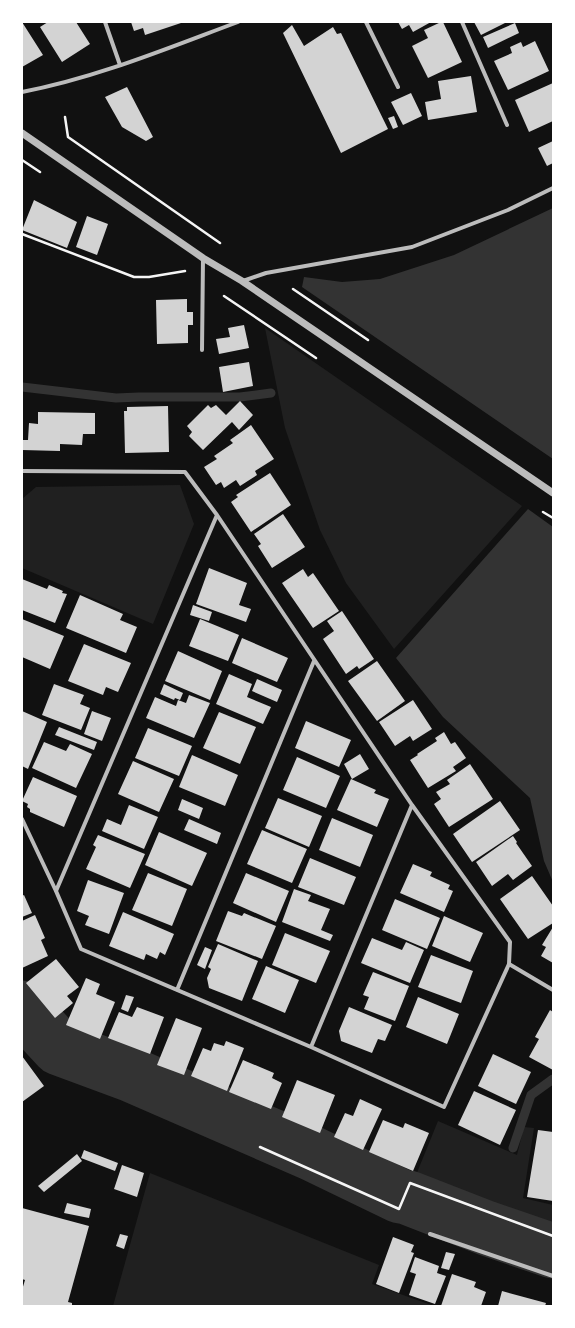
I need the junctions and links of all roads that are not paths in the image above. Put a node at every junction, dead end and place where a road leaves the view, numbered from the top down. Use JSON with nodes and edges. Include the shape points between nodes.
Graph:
{"nodes":[{"id":1,"x":105,"y":22,"type":"edge"},
{"id":2,"x":238,"y":22,"type":"edge"},
{"id":3,"x":366,"y":22,"type":"edge"},
{"id":4,"x":462,"y":22,"type":"edge"},
{"id":5,"x":120,"y":65,"type":"junction"},
{"id":6,"x":398,"y":87,"type":"dead end"},
{"id":7,"x":22,"y":92,"type":"edge"},
{"id":8,"x":507,"y":125,"type":"dead end"},
{"id":9,"x":22,"y":132,"type":"edge"},
{"id":10,"x":553,"y":188,"type":"edge"},
{"id":11,"x":203,"y":258,"type":"junction"},
{"id":12,"x":242,"y":282,"type":"junction"},
{"id":13,"x":202,"y":350,"type":"dead end"},
{"id":14,"x":22,"y":471,"type":"edge"},
{"id":15,"x":553,"y":493,"type":"edge"},
{"id":16,"x":218,"y":515,"type":"junction"},
{"id":17,"x":314,"y":660,"type":"junction"},
{"id":18,"x":412,"y":805,"type":"junction"},
{"id":19,"x":22,"y":819,"type":"edge"},
{"id":20,"x":56,"y":891,"type":"junction"},
{"id":21,"x":509,"y":964,"type":"junction"},
{"id":22,"x":177,"y":990,"type":"junction"},
{"id":23,"x":553,"y":990,"type":"edge"},
{"id":24,"x":311,"y":1047,"type":"junction"},
{"id":25,"x":430,"y":1234,"type":"dead end"},
{"id":26,"x":553,"y":1276,"type":"edge"}],
"edges":[{"from":1,"to":5,"type":"street"},
{"from":2,"to":5,"type":"street"},
{"from":3,"to":6,"type":"street"},
{"from":4,"to":8,"type":"street"},
{"from":5,"to":7,"type":"street","via":[[50,87]]},
{"from":9,"to":11,"type":"street"},
{"from":10,"to":12,"type":"street","via":[[508,210],[412,247],[266,273]]},
{"from":11,"to":12,"type":"street"},
{"from":11,"to":13,"type":"street"},
{"from":12,"to":15,"type":"street"},
{"from":14,"to":16,"type":"street","via":[[185,472]]},
{"from":16,"to":17,"type":"street"},
{"from":16,"to":20,"type":"street"},
{"from":17,"to":18,"type":"street"},
{"from":17,"to":22,"type":"street"},
{"from":18,"to":21,"type":"street","via":[[510,942]]},
{"from":18,"to":24,"type":"street"},
{"from":19,"to":20,"type":"street"},
{"from":20,"to":22,"type":"street","via":[[81,949]]},
{"from":21,"to":23,"type":"street"},
{"from":21,"to":24,"type":"street","via":[[444,1107]]},
{"from":22,"to":24,"type":"street"},
{"from":25,"to":26,"type":"street"}]}
